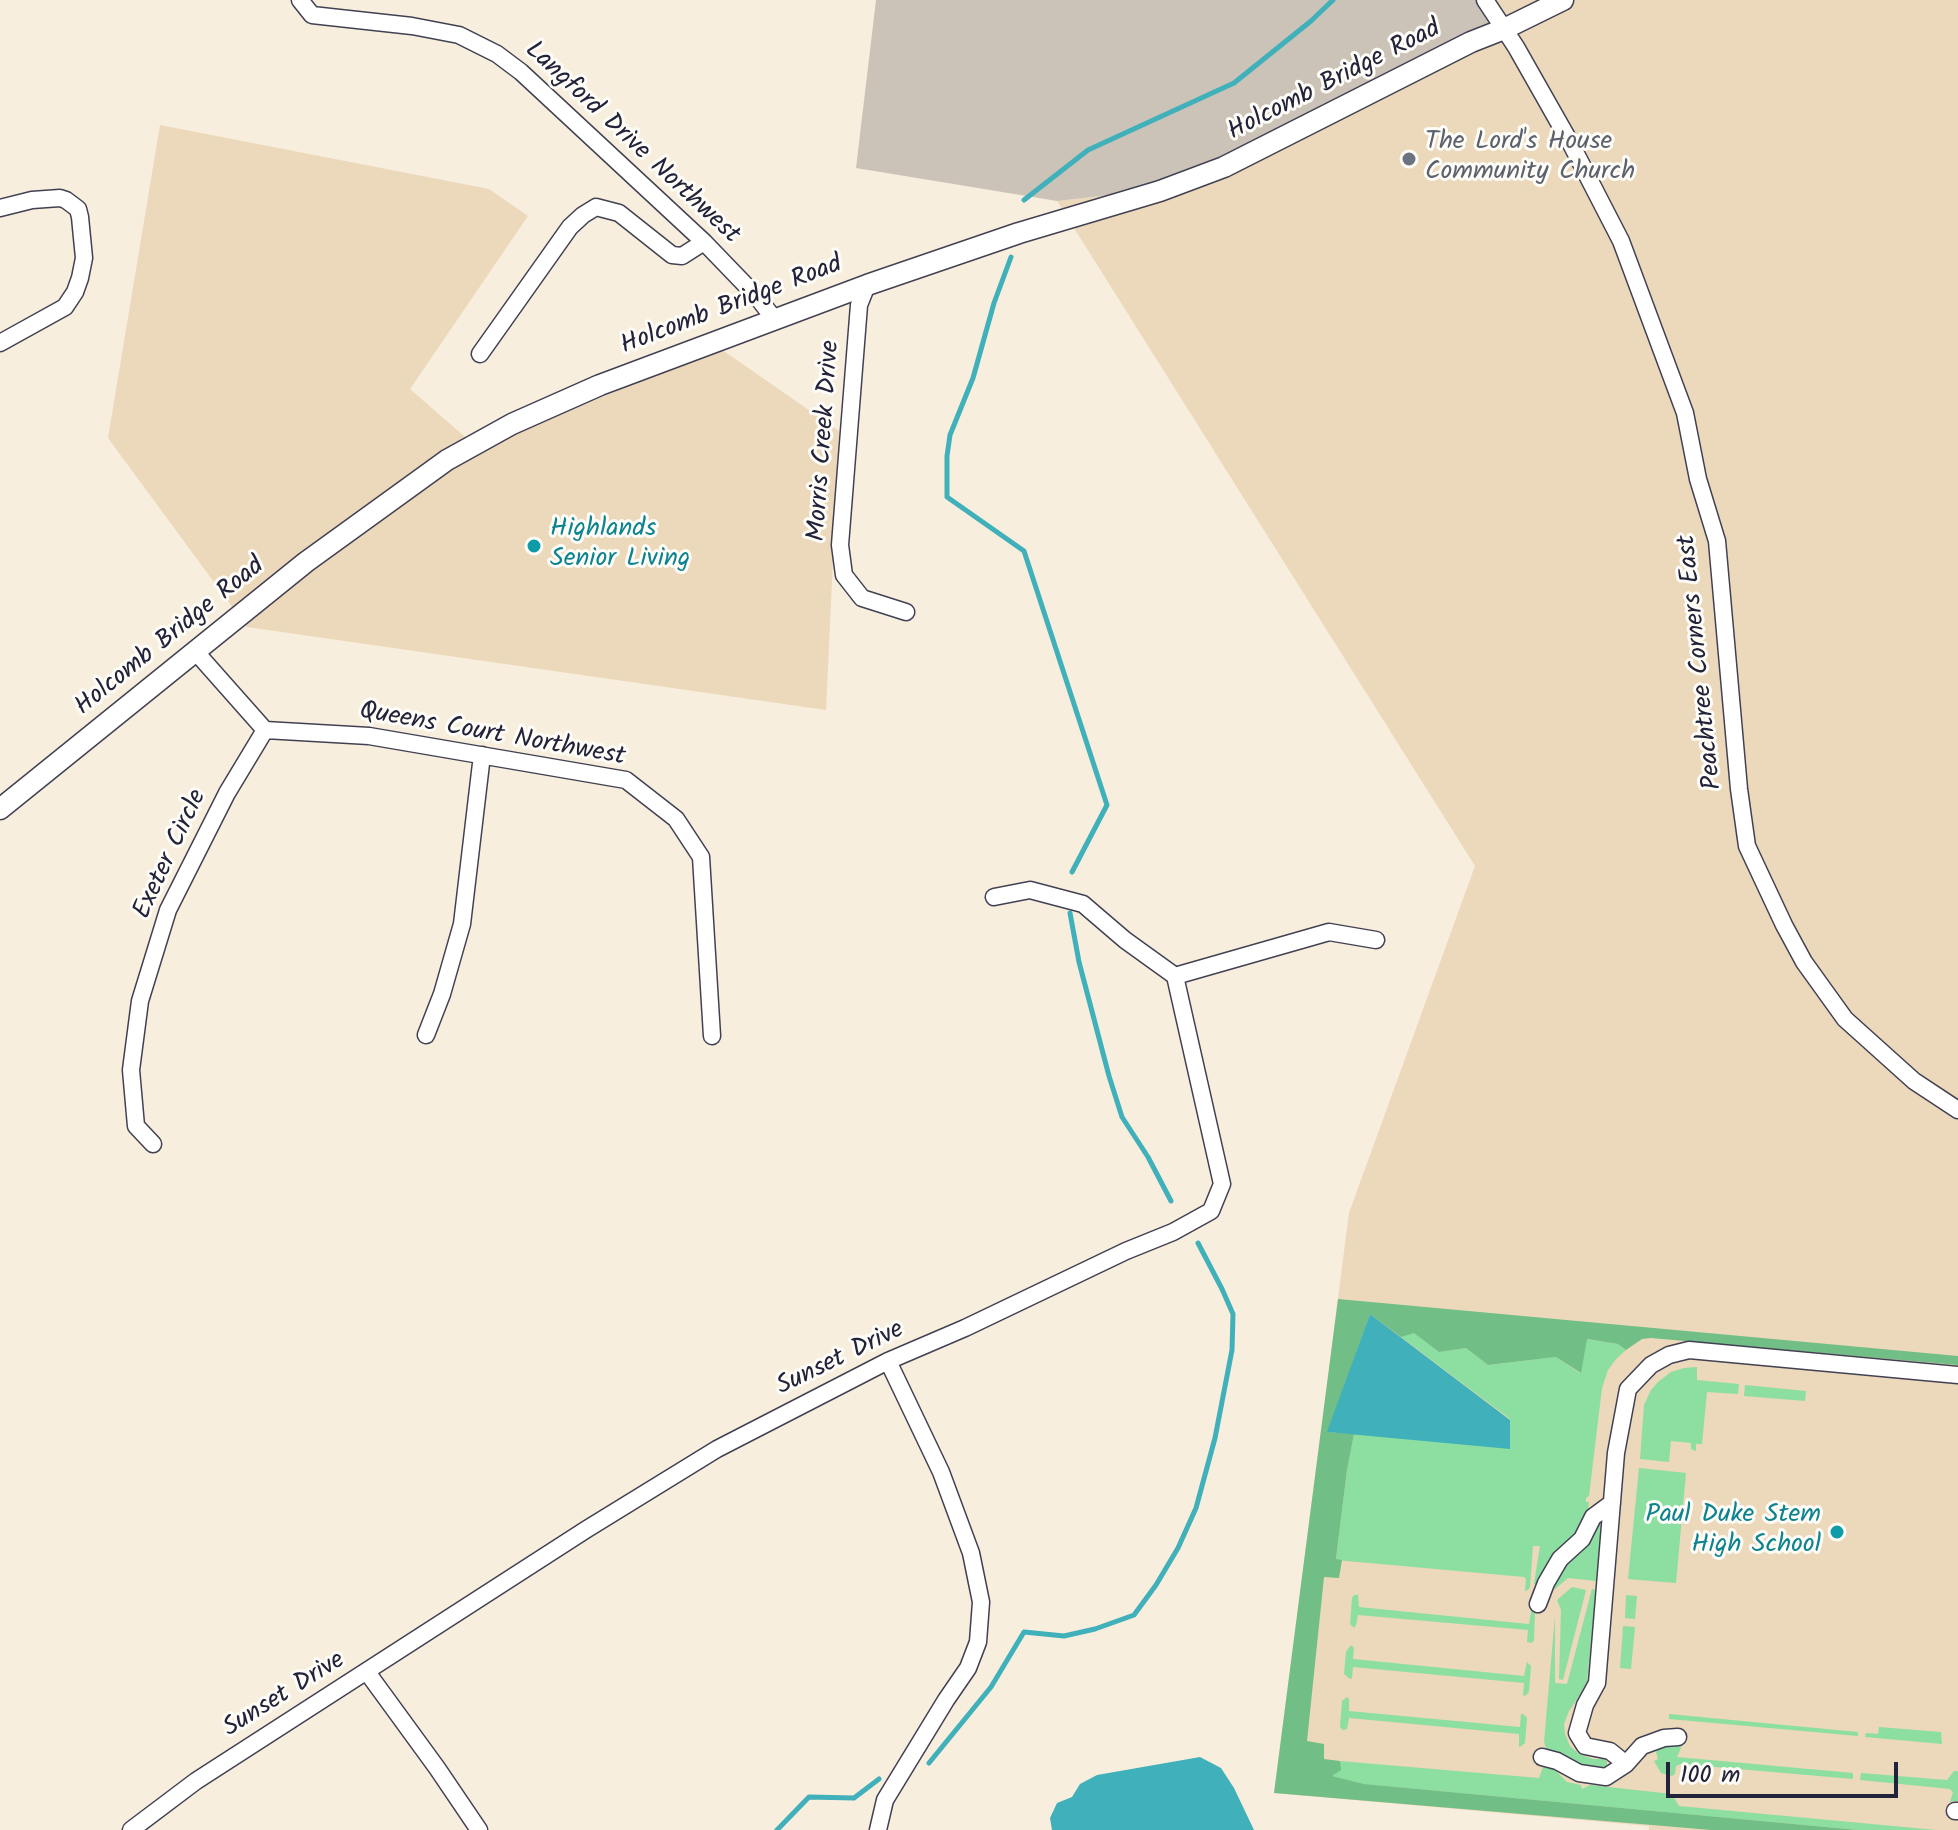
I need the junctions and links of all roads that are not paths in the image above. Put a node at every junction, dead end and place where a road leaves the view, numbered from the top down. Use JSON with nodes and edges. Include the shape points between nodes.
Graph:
{"nodes":[{"id":1,"x":300,"y":0,"type":"edge"},
{"id":2,"x":1485,"y":0,"type":"edge"},
{"id":3,"x":1563,"y":0,"type":"edge"},
{"id":4,"x":1504,"y":29,"type":"junction"},
{"id":5,"x":2,"y":207,"type":"edge"},
{"id":6,"x":704,"y":242,"type":"junction"},
{"id":7,"x":867,"y":285,"type":"junction"},
{"id":8,"x":775,"y":320,"type":"junction"},
{"id":9,"x":0,"y":343,"type":"edge"},
{"id":10,"x":480,"y":354,"type":"dead end"},
{"id":11,"x":906,"y":612,"type":"dead end"},
{"id":12,"x":195,"y":651,"type":"junction"},
{"id":13,"x":265,"y":730,"type":"junction"},
{"id":14,"x":482,"y":755,"type":"junction"},
{"id":15,"x":0,"y":809,"type":"edge"},
{"id":16,"x":994,"y":897,"type":"dead end"},
{"id":17,"x":1376,"y":940,"type":"dead end"},
{"id":18,"x":1175,"y":976,"type":"junction"},
{"id":19,"x":426,"y":1035,"type":"dead end"},
{"id":20,"x":712,"y":1036,"type":"dead end"},
{"id":21,"x":1958,"y":1110,"type":"edge"},
{"id":22,"x":153,"y":1144,"type":"dead end"},
{"id":23,"x":888,"y":1361,"type":"junction"},
{"id":24,"x":1958,"y":1375,"type":"edge"},
{"id":25,"x":1612,"y":1503,"type":"junction"},
{"id":26,"x":1538,"y":1604,"type":"dead end"},
{"id":27,"x":367,"y":1672,"type":"junction"},
{"id":28,"x":1678,"y":1737,"type":"dead end"},
{"id":29,"x":1542,"y":1757,"type":"dead end"},
{"id":30,"x":1626,"y":1764,"type":"junction"},
{"id":31,"x":131,"y":1830,"type":"edge"},
{"id":32,"x":479,"y":1830,"type":"edge"},
{"id":33,"x":878,"y":1830,"type":"edge"}],
"edges":[{"from":1,"to":6,"type":"street","name":"Langford Drive Northwest","via":[[312,15],[459,35],[497,54]]},
{"from":2,"to":4,"type":"street","name":"Peachtree Corners East"},
{"from":3,"to":4,"type":"street","name":"Holcomb Bridge Road"},
{"from":4,"to":7,"type":"street","name":"Holcomb Bridge Road","via":[[1224,167]]},
{"from":4,"to":21,"type":"street","name":"Peachtree Corners East","via":[[1621,241],[1685,413],[1717,541],[1747,846],[1804,962],[1845,1019],[1914,1081]]},
{"from":5,"to":9,"type":"street","via":[[66,200],[78,209],[84,258],[65,307]]},
{"from":6,"to":8,"type":"street","name":"Langford Drive Northwest"},
{"from":6,"to":10,"type":"street","via":[[682,256],[672,255],[619,213],[596,207],[570,227]]},
{"from":7,"to":8,"type":"street","name":"Holcomb Bridge Road"},
{"from":7,"to":11,"type":"street","name":"Morris Creek Drive","via":[[859,305],[840,545],[844,575],[862,598]]},
{"from":8,"to":12,"type":"street","name":"Holcomb Bridge Road","via":[[600,385],[484,438],[306,562]]},
{"from":12,"to":13,"type":"street"},
{"from":12,"to":15,"type":"street","name":"Holcomb Bridge Road"},
{"from":13,"to":14,"type":"street","name":"Queens Court Northwest","via":[[369,736]]},
{"from":13,"to":22,"type":"street","name":"Exeter Circle","via":[[168,910],[140,1001],[131,1070],[136,1126]]},
{"from":14,"to":19,"type":"street","via":[[462,924]]},
{"from":14,"to":20,"type":"street","name":"Queens Court Northwest","via":[[626,780],[676,819],[701,857]]},
{"from":16,"to":18,"type":"street","via":[[1030,890],[1083,904]]},
{"from":17,"to":18,"type":"street","via":[[1329,932]]},
{"from":18,"to":23,"type":"street","name":"Sunset Drive","via":[[1222,1184],[1211,1211]]},
{"from":23,"to":27,"type":"street","name":"Sunset Drive","via":[[717,1449]]},
{"from":23,"to":33,"type":"street","via":[[941,1472],[971,1553],[981,1602],[978,1642],[968,1668],[885,1800]]},
{"from":24,"to":25,"type":"street","via":[[1689,1350],[1669,1355],[1628,1389]]},
{"from":25,"to":26,"type":"street","via":[[1593,1517],[1582,1539],[1560,1559]]},
{"from":25,"to":30,"type":"street","via":[[1597,1683],[1577,1733],[1585,1746],[1610,1751]]},
{"from":27,"to":31,"type":"street","name":"Sunset Drive","via":[[196,1781]]},
{"from":27,"to":32,"type":"street"},
{"from":28,"to":30,"type":"street","via":[[1642,1746]]},
{"from":29,"to":30,"type":"street","via":[[1579,1773],[1606,1777]]}]}
